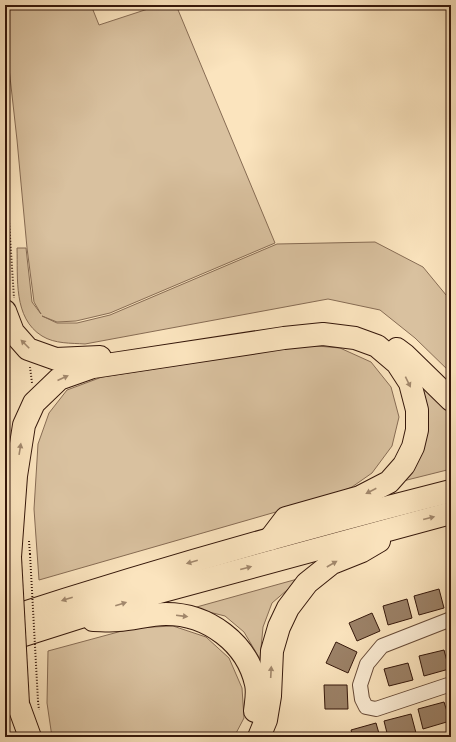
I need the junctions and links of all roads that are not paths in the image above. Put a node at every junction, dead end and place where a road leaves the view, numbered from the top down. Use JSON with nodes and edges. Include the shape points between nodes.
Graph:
{"nodes":[{"id":1,"x":5,"y":310,"type":"edge"},
{"id":2,"x":451,"y":400,"type":"edge"},
{"id":3,"x":5,"y":463,"type":"edge"},
{"id":4,"x":451,"y":491,"type":"edge"},
{"id":5,"x":451,"y":513,"type":"edge"},
{"id":6,"x":408,"y":524,"type":"junction"},
{"id":7,"x":270,"y":539,"type":"junction"},
{"id":8,"x":20,"y":555,"type":"junction"},
{"id":9,"x":5,"y":619,"type":"edge"},
{"id":10,"x":451,"y":619,"type":"edge"},
{"id":11,"x":71,"y":620,"type":"junction"},
{"id":12,"x":5,"y":641,"type":"edge"},
{"id":13,"x":451,"y":684,"type":"edge"},
{"id":14,"x":28,"y":703,"type":"junction"},
{"id":15,"x":20,"y":737,"type":"edge"},
{"id":16,"x":30,"y":737,"type":"edge"},
{"id":17,"x":247,"y":737,"type":"edge"},
{"id":18,"x":259,"y":737,"type":"edge"}],
"edges":[{"from":2,"to":1,"type":"highway","one_way":true,"via":[[405,355],[384,340],[358,329],[320,324],[92,358],[56,359],[28,348],[13,332]]},
{"from":3,"to":8,"type":"highway"},
{"from":4,"to":7,"type":"highway"},
{"from":6,"to":5,"type":"highway","one_way":true},
{"from":11,"to":6,"type":"highway","one_way":true,"via":[[163,591]]},
{"from":18,"to":6,"type":"highway","one_way":true,"via":[[266,720],[270,696],[272,651],[288,608],[307,583],[332,563],[362,551]]},
{"from":8,"to":7,"type":"highway","one_way":true,"via":[[16,476],[24,425],[34,403],[59,379],[93,367],[284,338],[323,334],[355,338],[377,346],[397,363],[410,383],[417,410],[417,430],[413,447],[404,465],[389,482],[360,497],[286,518]]},
{"from":7,"to":9,"type":"highway","one_way":true,"via":[[67,598]]},
{"from":8,"to":14,"type":"highway","bridge":true},
{"from":10,"to":13,"type":"street","via":[[382,646],[367,664],[360,685],[366,707],[376,709]]},
{"from":11,"to":12,"type":"highway"},
{"from":11,"to":17,"type":"highway","one_way":true,"via":[[118,620],[166,614],[188,616],[219,630],[246,659],[256,684],[254,719]]},
{"from":14,"to":15,"type":"highway"},
{"from":14,"to":16,"type":"highway"}]}
